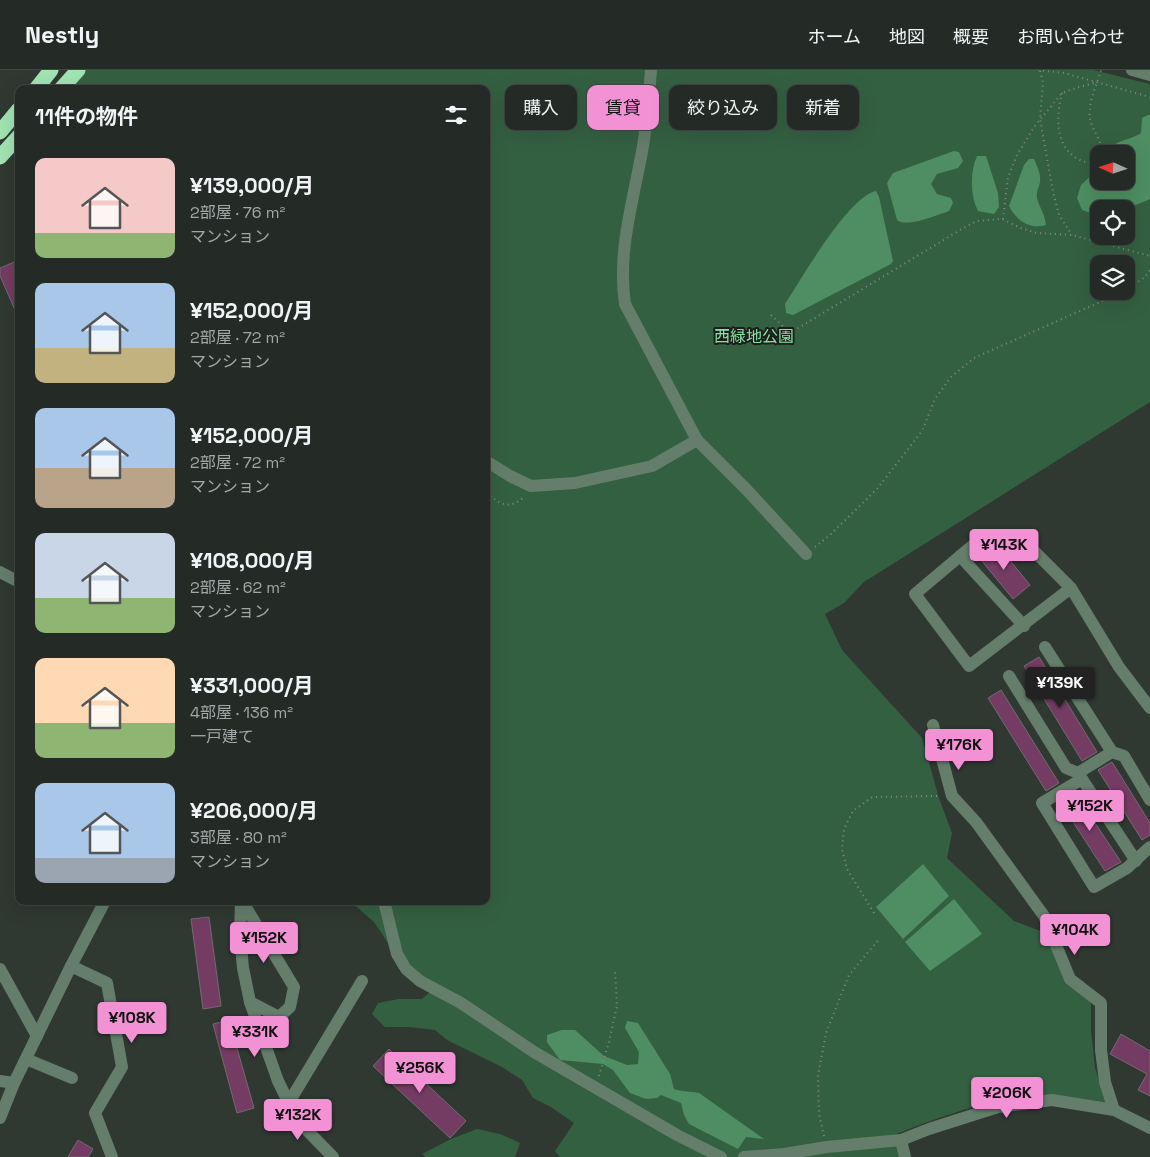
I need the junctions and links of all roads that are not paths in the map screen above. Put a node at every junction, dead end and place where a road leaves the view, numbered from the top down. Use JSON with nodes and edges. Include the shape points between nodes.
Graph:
{"nodes":[{"id":1,"x":51,"y":70,"type":"edge"},
{"id":2,"x":78,"y":70,"type":"edge"},
{"id":3,"x":652,"y":70,"type":"edge"},
{"id":4,"x":39,"y":85,"type":"edge"},
{"id":5,"x":65,"y":85,"type":"edge"},
{"id":6,"x":15,"y":114,"type":"edge"},
{"id":7,"x":0,"y":132,"type":"edge"},
{"id":8,"x":15,"y":140,"type":"edge"},
{"id":9,"x":0,"y":157,"type":"edge"},
{"id":10,"x":697,"y":440,"type":"junction"},
{"id":11,"x":490,"y":464,"type":"edge"},
{"id":12,"x":806,"y":554,"type":"road end"},
{"id":13,"x":960,"y":556,"type":"junction"},
{"id":14,"x":0,"y":572,"type":"edge"},
{"id":15,"x":15,"y":580,"type":"edge"},
{"id":16,"x":1071,"y":588,"type":"junction"},
{"id":17,"x":1024,"y":626,"type":"junction"},
{"id":18,"x":1044,"y":647,"type":"dead end"},
{"id":19,"x":1009,"y":676,"type":"dead end"},
{"id":20,"x":1150,"y":708,"type":"edge"},
{"id":21,"x":933,"y":725,"type":"dead end"},
{"id":22,"x":1112,"y":752,"type":"junction"},
{"id":23,"x":1080,"y":776,"type":"junction"},
{"id":24,"x":1150,"y":800,"type":"edge"},
{"id":25,"x":1150,"y":847,"type":"edge"},
{"id":26,"x":1136,"y":861,"type":"junction"},
{"id":27,"x":103,"y":905,"type":"edge"},
{"id":28,"x":241,"y":905,"type":"edge"},
{"id":29,"x":243,"y":905,"type":"edge"},
{"id":30,"x":385,"y":905,"type":"edge"},
{"id":31,"x":71,"y":966,"type":"junction"},
{"id":32,"x":0,"y":969,"type":"edge"},
{"id":33,"x":362,"y":980,"type":"dead end"},
{"id":34,"x":250,"y":1002,"type":"junction"},
{"id":35,"x":37,"y":1036,"type":"junction"},
{"id":36,"x":26,"y":1059,"type":"junction"},
{"id":37,"x":72,"y":1078,"type":"dead end"},
{"id":38,"x":0,"y":1082,"type":"edge"},
{"id":39,"x":14,"y":1083,"type":"junction"},
{"id":40,"x":288,"y":1104,"type":"junction"},
{"id":41,"x":1114,"y":1110,"type":"junction"},
{"id":42,"x":0,"y":1118,"type":"edge"},
{"id":43,"x":1150,"y":1128,"type":"edge"},
{"id":44,"x":901,"y":1140,"type":"junction"},
{"id":45,"x":112,"y":1157,"type":"edge"},
{"id":46,"x":333,"y":1157,"type":"edge"},
{"id":47,"x":721,"y":1157,"type":"edge"},
{"id":48,"x":744,"y":1157,"type":"edge"},
{"id":49,"x":905,"y":1157,"type":"edge"}],
"edges":[{"from":1,"to":4,"type":"highway"},
{"from":2,"to":5,"type":"highway"},
{"from":3,"to":10,"type":"street","via":[[643,146],[627,227],[622,282],[625,304]]},
{"from":6,"to":7,"type":"highway"},
{"from":8,"to":9,"type":"highway"},
{"from":10,"to":11,"type":"street","via":[[652,466],[575,483],[531,486]]},
{"from":10,"to":12,"type":"street"},
{"from":13,"to":16,"type":"street","via":[[985,535],[1029,546]]},
{"from":13,"to":17,"type":"street"},
{"from":13,"to":17,"type":"street","via":[[915,594],[969,666]]},
{"from":14,"to":15,"type":"street"},
{"from":16,"to":17,"type":"street"},
{"from":16,"to":20,"type":"street","via":[[1119,667]]},
{"from":18,"to":22,"type":"street"},
{"from":19,"to":23,"type":"street","via":[[1066,768]]},
{"from":21,"to":41,"type":"street","via":[[952,796],[976,822],[1044,916],[1070,979],[1101,1003],[1101,1050],[1105,1082]]},
{"from":22,"to":23,"type":"street"},
{"from":22,"to":24,"type":"street","via":[[1124,756]]},
{"from":23,"to":26,"type":"street"},
{"from":23,"to":26,"type":"street","via":[[1042,803],[1094,887]]},
{"from":25,"to":26,"type":"street"},
{"from":27,"to":31,"type":"street"},
{"from":28,"to":34,"type":"street","via":[[240,935]]},
{"from":29,"to":34,"type":"street","via":[[294,987],[290,1006],[279,1017]]},
{"from":30,"to":47,"type":"street","via":[[397,954],[406,969],[420,981],[461,1003],[534,1052]]},
{"from":31,"to":35,"type":"street"},
{"from":31,"to":45,"type":"street","via":[[107,983],[122,1067],[95,1113]]},
{"from":32,"to":35,"type":"street"},
{"from":33,"to":40,"type":"street"},
{"from":34,"to":40,"type":"street"},
{"from":35,"to":36,"type":"street"},
{"from":36,"to":37,"type":"street"},
{"from":36,"to":39,"type":"street"},
{"from":38,"to":39,"type":"street"},
{"from":39,"to":42,"type":"street"},
{"from":40,"to":46,"type":"street","via":[[297,1120]]},
{"from":41,"to":43,"type":"street"},
{"from":41,"to":44,"type":"street","via":[[1052,1100],[1023,1103],[998,1107]]},
{"from":44,"to":48,"type":"street"},
{"from":44,"to":49,"type":"street"}]}
